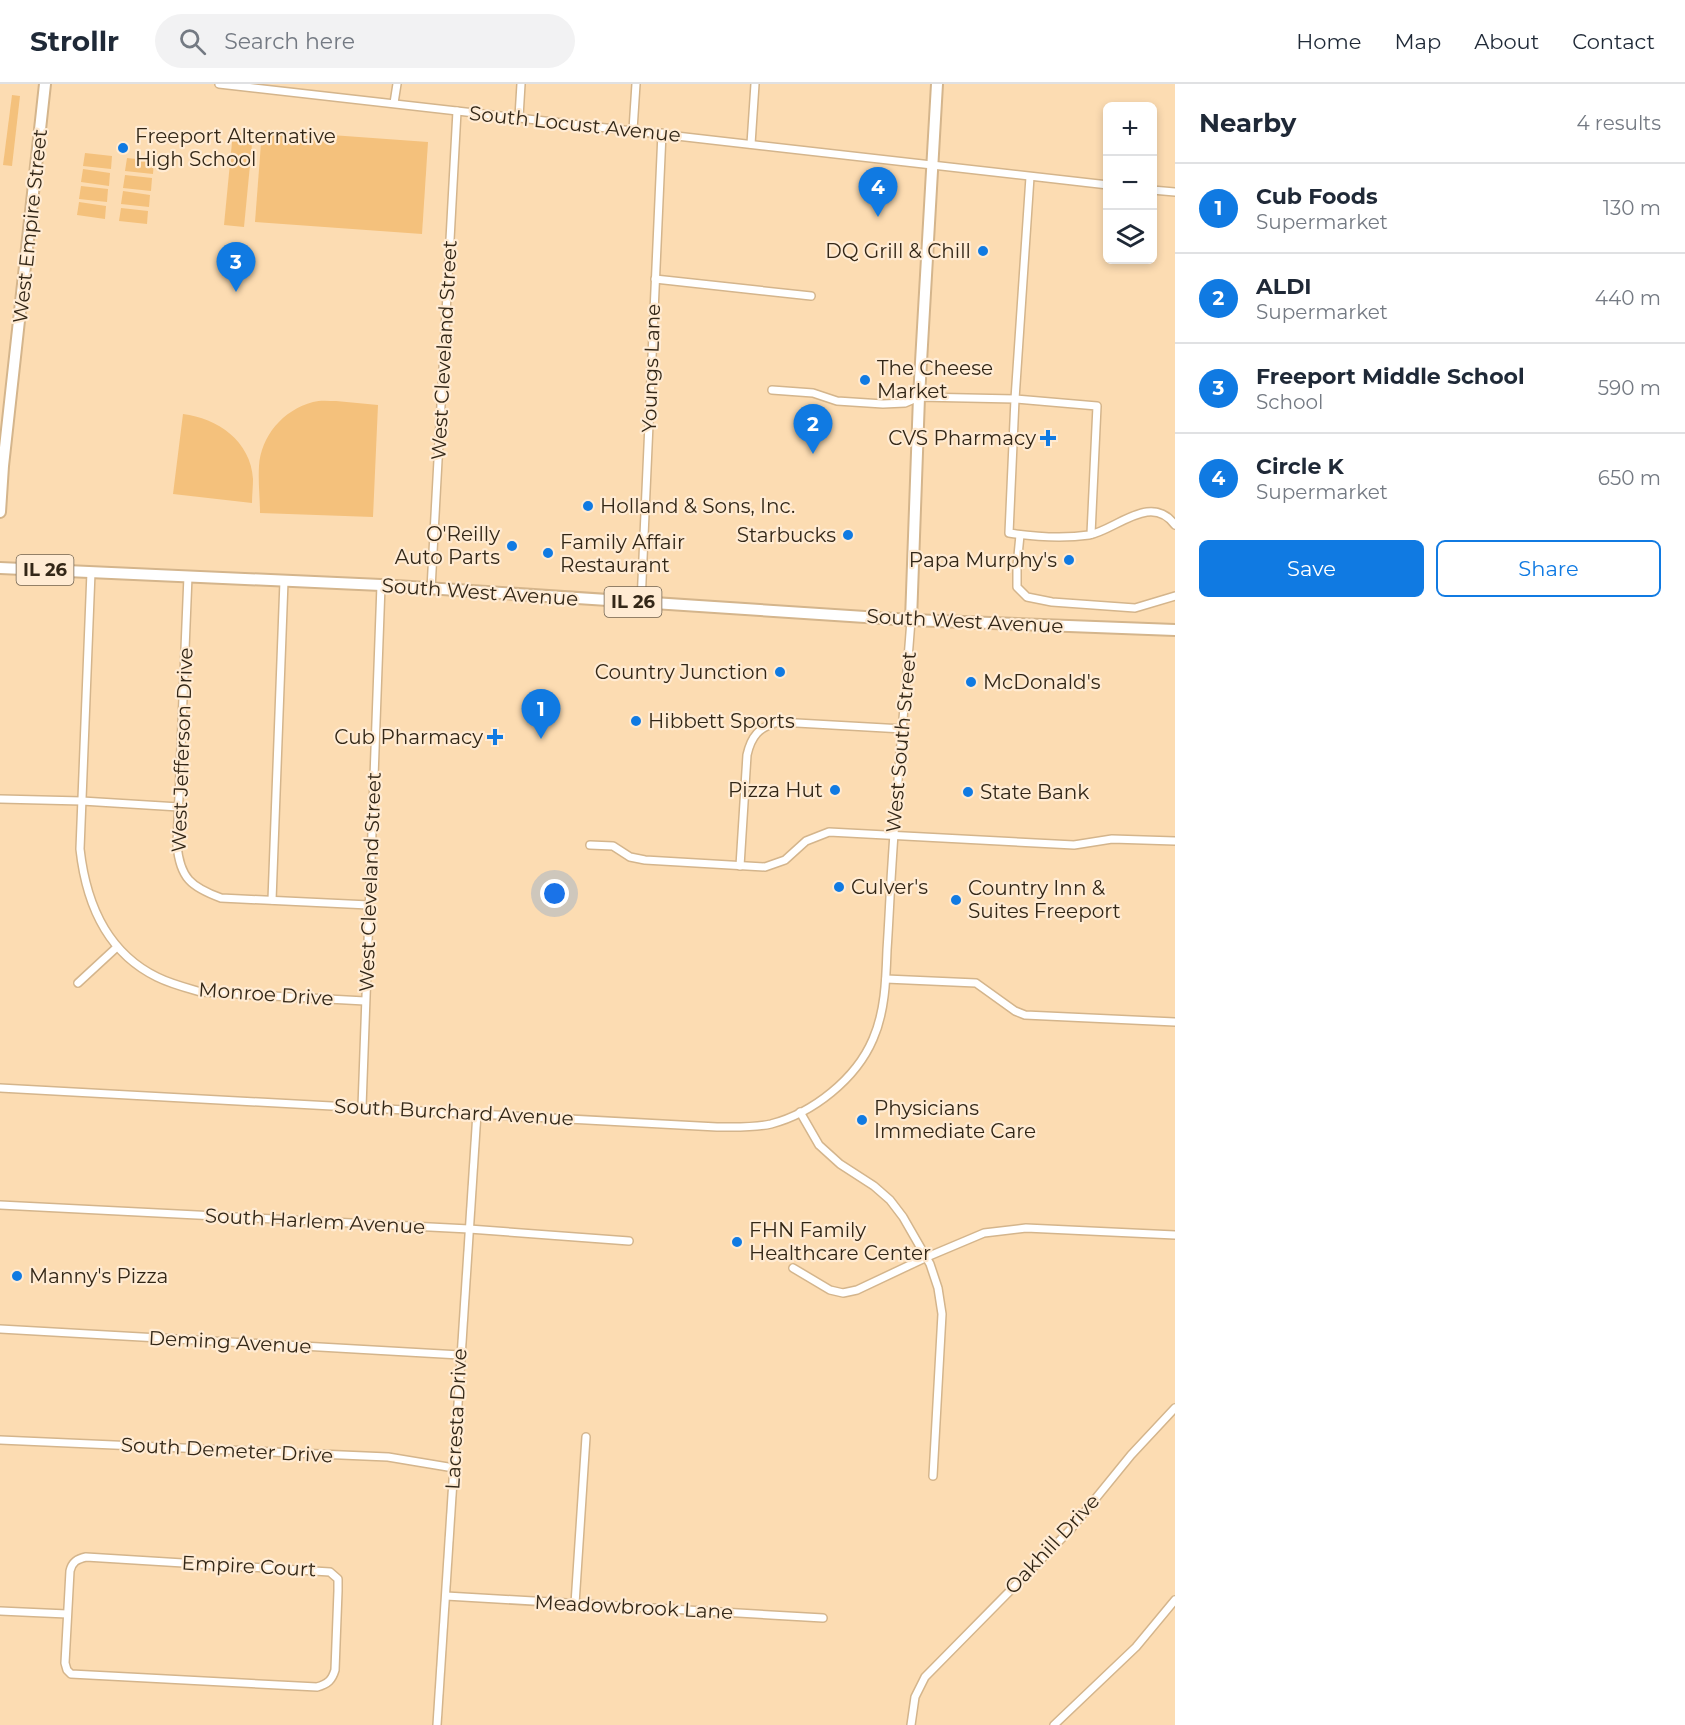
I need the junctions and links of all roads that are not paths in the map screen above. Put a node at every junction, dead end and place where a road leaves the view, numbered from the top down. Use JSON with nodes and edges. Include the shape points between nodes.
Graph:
{"nodes":[{"id":1,"x":45,"y":84,"type":"edge"},
{"id":2,"x":219,"y":84,"type":"edge"},
{"id":3,"x":397,"y":84,"type":"edge"},
{"id":4,"x":521,"y":84,"type":"edge"},
{"id":5,"x":636,"y":84,"type":"edge"},
{"id":6,"x":755,"y":84,"type":"edge"},
{"id":7,"x":937,"y":84,"type":"edge"},
{"id":8,"x":266,"y":86,"type":"edge"},
{"id":9,"x":394,"y":103,"type":"junction"},
{"id":10,"x":457,"y":111,"type":"junction"},
{"id":11,"x":519,"y":117,"type":"junction"},
{"id":12,"x":633,"y":130,"type":"junction"},
{"id":13,"x":662,"y":133,"type":"junction"},
{"id":14,"x":751,"y":144,"type":"junction"},
{"id":15,"x":931,"y":165,"type":"junction"},
{"id":16,"x":1030,"y":177,"type":"junction"},
{"id":17,"x":1103,"y":185,"type":"edge"},
{"id":18,"x":1157,"y":190,"type":"edge"},
{"id":19,"x":1175,"y":192,"type":"edge"},
{"id":20,"x":655,"y":279,"type":"junction"},
{"id":21,"x":811,"y":296,"type":"dead end"},
{"id":22,"x":772,"y":390,"type":"dead end"},
{"id":23,"x":919,"y":397,"type":"junction"},
{"id":24,"x":1016,"y":399,"type":"junction"},
{"id":25,"x":0,"y":512,"type":"edge"},
{"id":26,"x":1175,"y":525,"type":"edge"},
{"id":27,"x":1091,"y":534,"type":"junction"},
{"id":28,"x":1020,"y":535,"type":"junction"},
{"id":29,"x":0,"y":568,"type":"edge"},
{"id":30,"x":91,"y":572,"type":"junction"},
{"id":31,"x":188,"y":576,"type":"junction"},
{"id":32,"x":284,"y":581,"type":"junction"},
{"id":33,"x":381,"y":585,"type":"junction"},
{"id":34,"x":432,"y":589,"type":"junction"},
{"id":35,"x":1175,"y":596,"type":"edge"},
{"id":36,"x":641,"y":603,"type":"junction"},
{"id":37,"x":911,"y":620,"type":"junction"},
{"id":38,"x":1175,"y":630,"type":"edge"},
{"id":39,"x":903,"y":729,"type":"junction"},
{"id":40,"x":0,"y":799,"type":"edge"},
{"id":41,"x":82,"y":801,"type":"junction"},
{"id":42,"x":178,"y":807,"type":"junction"},
{"id":43,"x":894,"y":835,"type":"junction"},
{"id":44,"x":1175,"y":842,"type":"edge"},
{"id":45,"x":590,"y":845,"type":"dead end"},
{"id":46,"x":740,"y":866,"type":"junction"},
{"id":47,"x":272,"y":900,"type":"junction"},
{"id":48,"x":369,"y":905,"type":"junction"},
{"id":49,"x":117,"y":947,"type":"junction"},
{"id":50,"x":886,"y":979,"type":"junction"},
{"id":51,"x":78,"y":983,"type":"dead end"},
{"id":52,"x":365,"y":1001,"type":"junction"},
{"id":53,"x":1175,"y":1022,"type":"edge"},
{"id":54,"x":873,"y":1040,"type":"joint"},
{"id":55,"x":0,"y":1088,"type":"edge"},
{"id":56,"x":362,"y":1107,"type":"junction"},
{"id":57,"x":800,"y":1112,"type":"junction"},
{"id":58,"x":477,"y":1113,"type":"junction"},
{"id":59,"x":0,"y":1205,"type":"edge"},
{"id":60,"x":469,"y":1229,"type":"junction"},
{"id":61,"x":1175,"y":1235,"type":"edge"},
{"id":62,"x":629,"y":1241,"type":"dead end"},
{"id":63,"x":927,"y":1257,"type":"junction"},
{"id":64,"x":793,"y":1268,"type":"dead end"},
{"id":65,"x":0,"y":1329,"type":"edge"},
{"id":66,"x":460,"y":1355,"type":"junction"},
{"id":67,"x":1175,"y":1408,"type":"edge"},
{"id":68,"x":586,"y":1437,"type":"dead end"},
{"id":69,"x":0,"y":1440,"type":"edge"},
{"id":70,"x":454,"y":1468,"type":"junction"},
{"id":71,"x":933,"y":1476,"type":"dead end"},
{"id":72,"x":446,"y":1596,"type":"junction"},
{"id":73,"x":1175,"y":1600,"type":"edge"},
{"id":74,"x":575,"y":1604,"type":"junction"},
{"id":75,"x":0,"y":1611,"type":"edge"},
{"id":76,"x":67,"y":1614,"type":"junction"},
{"id":77,"x":823,"y":1618,"type":"dead end"},
{"id":78,"x":437,"y":1725,"type":"edge"},
{"id":79,"x":911,"y":1725,"type":"edge"},
{"id":80,"x":1054,"y":1725,"type":"edge"}],
"edges":[{"from":1,"to":25,"type":"main road","name":"West Empire Street"},
{"from":2,"to":8,"type":"street","name":"South Locust Avenue"},
{"from":3,"to":9,"type":"street"},
{"from":4,"to":11,"type":"street"},
{"from":5,"to":12,"type":"street"},
{"from":6,"to":14,"type":"street"},
{"from":7,"to":15,"type":"main road","name":"West South Street"},
{"from":8,"to":9,"type":"street","name":"South Locust Avenue"},
{"from":9,"to":10,"type":"street","name":"South Locust Avenue"},
{"from":10,"to":11,"type":"street","name":"South Locust Avenue"},
{"from":10,"to":34,"type":"street","name":"West Cleveland Street"},
{"from":11,"to":12,"type":"street","name":"South Locust Avenue"},
{"from":12,"to":13,"type":"street","name":"South Locust Avenue"},
{"from":13,"to":14,"type":"street","name":"South Locust Avenue"},
{"from":13,"to":20,"type":"street","name":"Youngs Lane"},
{"from":14,"to":15,"type":"street","name":"South Locust Avenue"},
{"from":15,"to":16,"type":"street","name":"South Locust Avenue"},
{"from":15,"to":23,"type":"main road","name":"West South Street"},
{"from":16,"to":17,"type":"street","name":"South Locust Avenue"},
{"from":16,"to":24,"type":"street"},
{"from":18,"to":19,"type":"street"},
{"from":20,"to":21,"type":"street"},
{"from":20,"to":36,"type":"street","name":"Youngs Lane"},
{"from":22,"to":23,"type":"street","via":[[883,404],[905,404]]},
{"from":23,"to":24,"type":"street"},
{"from":23,"to":37,"type":"main road","name":"West South Street"},
{"from":24,"to":27,"type":"street","via":[[1097,406]]},
{"from":24,"to":28,"type":"street","via":[[1009,533]]},
{"from":26,"to":27,"type":"street","via":[[1151,511],[1132,515]]},
{"from":27,"to":28,"type":"street","via":[[1060,538]]},
{"from":28,"to":35,"type":"street","via":[[1017,587],[1027,597],[1135,609]]},
{"from":29,"to":30,"type":"main road","name":"South West Avenue","number":"IL 26"},
{"from":30,"to":31,"type":"main road","name":"South West Avenue","number":"IL 26"},
{"from":30,"to":41,"type":"street","name":"Monroe Drive"},
{"from":31,"to":32,"type":"main road","name":"South West Avenue","number":"IL 26"},
{"from":31,"to":42,"type":"street","name":"West Jefferson Drive"},
{"from":32,"to":33,"type":"main road","name":"South West Avenue","number":"IL 26"},
{"from":32,"to":47,"type":"street"},
{"from":33,"to":34,"type":"main road","name":"South West Avenue","number":"IL 26"},
{"from":33,"to":48,"type":"street","name":"West Cleveland Street"},
{"from":34,"to":36,"type":"main road","name":"South West Avenue","number":"IL 26"},
{"from":36,"to":37,"type":"main road","name":"South West Avenue","number":"IL 26"},
{"from":37,"to":38,"type":"main road","name":"South West Avenue","number":"IL 26"},
{"from":37,"to":39,"type":"street","name":"West South Street"},
{"from":39,"to":43,"type":"street","name":"West South Street"},
{"from":39,"to":46,"type":"street","via":[[791,722],[769,724],[760,730],[751,740],[747,755]]},
{"from":40,"to":41,"type":"street"},
{"from":41,"to":42,"type":"street"},
{"from":41,"to":49,"type":"street","name":"Monroe Drive","via":[[83,879],[91,905]]},
{"from":42,"to":47,"type":"street","name":"West Jefferson Drive","via":[[178,862],[186,879],[201,891],[221,898]]},
{"from":43,"to":44,"type":"street","via":[[1074,845],[1112,839]]},
{"from":43,"to":46,"type":"street","via":[[829,832],[806,841],[785,860],[765,867]]},
{"from":43,"to":50,"type":"street","name":"West South Street"},
{"from":45,"to":46,"type":"street","via":[[613,846],[630,857],[645,860]]},
{"from":47,"to":48,"type":"street","name":"West Jefferson Drive"},
{"from":48,"to":52,"type":"street","name":"West Cleveland Street"},
{"from":49,"to":51,"type":"street"},
{"from":49,"to":52,"type":"street","name":"Monroe Drive","via":[[156,977],[201,992]]},
{"from":50,"to":53,"type":"street","via":[[976,983],[1025,1015]]},
{"from":50,"to":54,"type":"street","name":"West South Street"},
{"from":52,"to":56,"type":"street","name":"West Cleveland Street"},
{"from":54,"to":57,"type":"street","name":"South Burchard Avenue","via":[[837,1088]]},
{"from":55,"to":56,"type":"street","name":"South Burchard Avenue"},
{"from":56,"to":58,"type":"street","name":"South Burchard Avenue"},
{"from":57,"to":58,"type":"street","name":"South Burchard Avenue","via":[[772,1124],[745,1128]]},
{"from":57,"to":63,"type":"street","via":[[829,1155],[890,1200]]},
{"from":58,"to":60,"type":"street","name":"Lacresta Drive"},
{"from":59,"to":60,"type":"street","name":"South Harlem Avenue"},
{"from":60,"to":62,"type":"street","name":"South Harlem Avenue"},
{"from":60,"to":66,"type":"street","name":"Lacresta Drive"},
{"from":61,"to":63,"type":"street","via":[[1026,1228],[984,1233]]},
{"from":63,"to":64,"type":"street","via":[[843,1293],[830,1290]]},
{"from":63,"to":71,"type":"street","via":[[942,1314]]},
{"from":65,"to":66,"type":"street","name":"Deming Avenue"},
{"from":66,"to":70,"type":"street","name":"Lacresta Drive"},
{"from":67,"to":79,"type":"street","name":"Oakhill Drive","via":[[1070,1530],[925,1677],[915,1697]]},
{"from":68,"to":74,"type":"street"},
{"from":69,"to":70,"type":"street","name":"South Demeter Drive","via":[[388,1457]]},
{"from":70,"to":72,"type":"street","name":"Lacresta Drive"},
{"from":72,"to":74,"type":"street","name":"Meadowbrook Lane"},
{"from":72,"to":78,"type":"street","name":"Lacresta Drive"},
{"from":73,"to":80,"type":"street","via":[[1136,1647]]},
{"from":74,"to":77,"type":"street","name":"Meadowbrook Lane"},
{"from":75,"to":76,"type":"street"},
{"from":76,"to":76,"type":"street","name":"Empire Court","via":[[65,1663],[71,1674],[317,1687],[332,1679],[335,1670],[338,1580],[330,1572],[86,1557],[72,1564]]}]}
